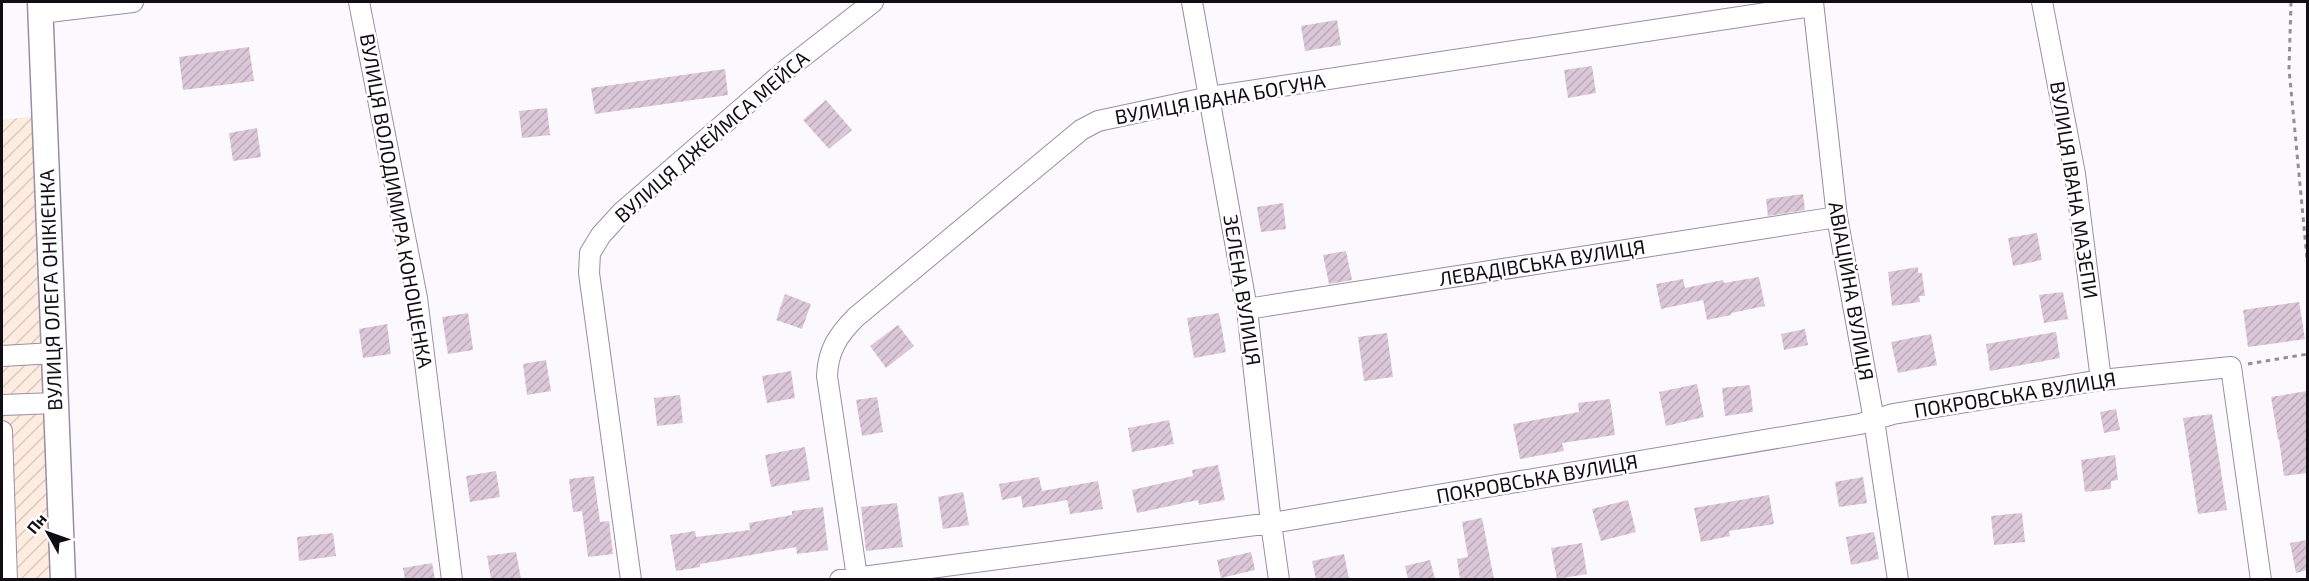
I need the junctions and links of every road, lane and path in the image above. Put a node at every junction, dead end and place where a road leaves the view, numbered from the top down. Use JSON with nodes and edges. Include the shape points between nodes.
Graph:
{"nodes":[{"id":1,"x":133,"y":2,"type":"edge"},
{"id":2,"x":360,"y":2,"type":"edge"},
{"id":3,"x":873,"y":2,"type":"edge"},
{"id":4,"x":1192,"y":2,"type":"edge"},
{"id":5,"x":2042,"y":2,"type":"edge"},
{"id":6,"x":2291,"y":2,"type":"edge"},
{"id":7,"x":1812,"y":4,"type":"edge"},
{"id":8,"x":40,"y":7,"type":"edge"},
{"id":9,"x":1210,"y":97,"type":"junction"},
{"id":10,"x":1837,"y":217,"type":"junction"},
{"id":11,"x":2307,"y":269,"type":"edge"},
{"id":12,"x":1247,"y":309,"type":"junction"},
{"id":13,"x":54,"y":353,"type":"junction"},
{"id":14,"x":2307,"y":354,"type":"edge"},
{"id":15,"x":2,"y":356,"type":"edge"},
{"id":16,"x":2231,"y":366,"type":"junction"},
{"id":17,"x":2100,"y":380,"type":"junction"},
{"id":18,"x":56,"y":403,"type":"junction"},
{"id":19,"x":2,"y":405,"type":"edge"},
{"id":20,"x":1874,"y":420,"type":"junction"},
{"id":21,"x":2,"y":431,"type":"edge"},
{"id":22,"x":1270,"y":523,"type":"junction"},
{"id":23,"x":849,"y":578,"type":"edge"},
{"id":24,"x":7,"y":579,"type":"edge"},
{"id":25,"x":63,"y":579,"type":"edge"},
{"id":26,"x":452,"y":579,"type":"edge"},
{"id":27,"x":632,"y":579,"type":"edge"},
{"id":28,"x":1279,"y":579,"type":"edge"},
{"id":29,"x":1898,"y":579,"type":"edge"},
{"id":30,"x":2261,"y":579,"type":"edge"}],
"edges":[{"from":1,"to":8,"type":"street"},
{"from":2,"to":26,"type":"street","name":"ВУЛИЦЯ ВОЛОДИМИРА КОНОЩЕНКА","via":[[417,298]]},
{"from":3,"to":27,"type":"street","name":"ВУЛИЦЯ ДЖЕЙМСА МЕЙСА","via":[[787,69],[622,212],[590,253],[589,273]]},
{"from":4,"to":9,"type":"street","name":"ЗЕЛЕНА ВУЛИЦЯ"},
{"from":5,"to":17,"type":"street","name":"ВУЛИЦЯ ІВАНА МАЗЕПИ","via":[[2075,174]]},
{"from":6,"to":11,"type":"path","via":[[2289,69]]},
{"from":7,"to":9,"type":"street","name":"ВУЛИЦЯ ІВАНА БОГУНА"},
{"from":7,"to":10,"type":"street","name":"АВІАЦІЙНА ВУЛИЦЯ"},
{"from":8,"to":13,"type":"main road","name":"ВУЛИЦЯ ОЛЕГА ОНІКІЄНКА"},
{"from":9,"to":12,"type":"street","name":"ЗЕЛЕНА ВУЛИЦЯ"},
{"from":9,"to":23,"type":"street","name":"ВУЛИЦЯ ІВАНА БОГУНА","via":[[1098,121],[1081,130],[842,331],[827,360],[827,376]]},
{"from":10,"to":12,"type":"street","name":"ЛЕВАДІВСЬКА ВУЛИЦЯ"},
{"from":10,"to":20,"type":"street","name":"АВІАЦІЙНА ВУЛИЦЯ"},
{"from":12,"to":22,"type":"street","name":"ЗЕЛЕНА ВУЛИЦЯ"},
{"from":13,"to":15,"type":"street"},
{"from":13,"to":18,"type":"main road","name":"ВУЛИЦЯ ОЛЕГА ОНІКІЄНКА"},
{"from":14,"to":16,"type":"path"},
{"from":16,"to":17,"type":"street","name":"ПОКРОВСЬКА ВУЛИЦЯ"},
{"from":16,"to":30,"type":"street"},
{"from":17,"to":20,"type":"street","name":"ПОКРОВСЬКА ВУЛИЦЯ"},
{"from":18,"to":19,"type":"street"},
{"from":18,"to":25,"type":"main road","name":"ВУЛИЦЯ ОЛЕГА ОНІКІЄНКА"},
{"from":20,"to":22,"type":"street","name":"ПОКРОВСЬКА ВУЛИЦЯ"},
{"from":20,"to":29,"type":"street","name":"АВІАЦІЙНА ВУЛИЦЯ"},
{"from":21,"to":24,"type":"street"},
{"from":22,"to":23,"type":"street","name":"ПОКРОВСЬКА ВУЛИЦЯ"},
{"from":22,"to":28,"type":"street","name":"ЗЕЛЕНА ВУЛИЦЯ"}]}
